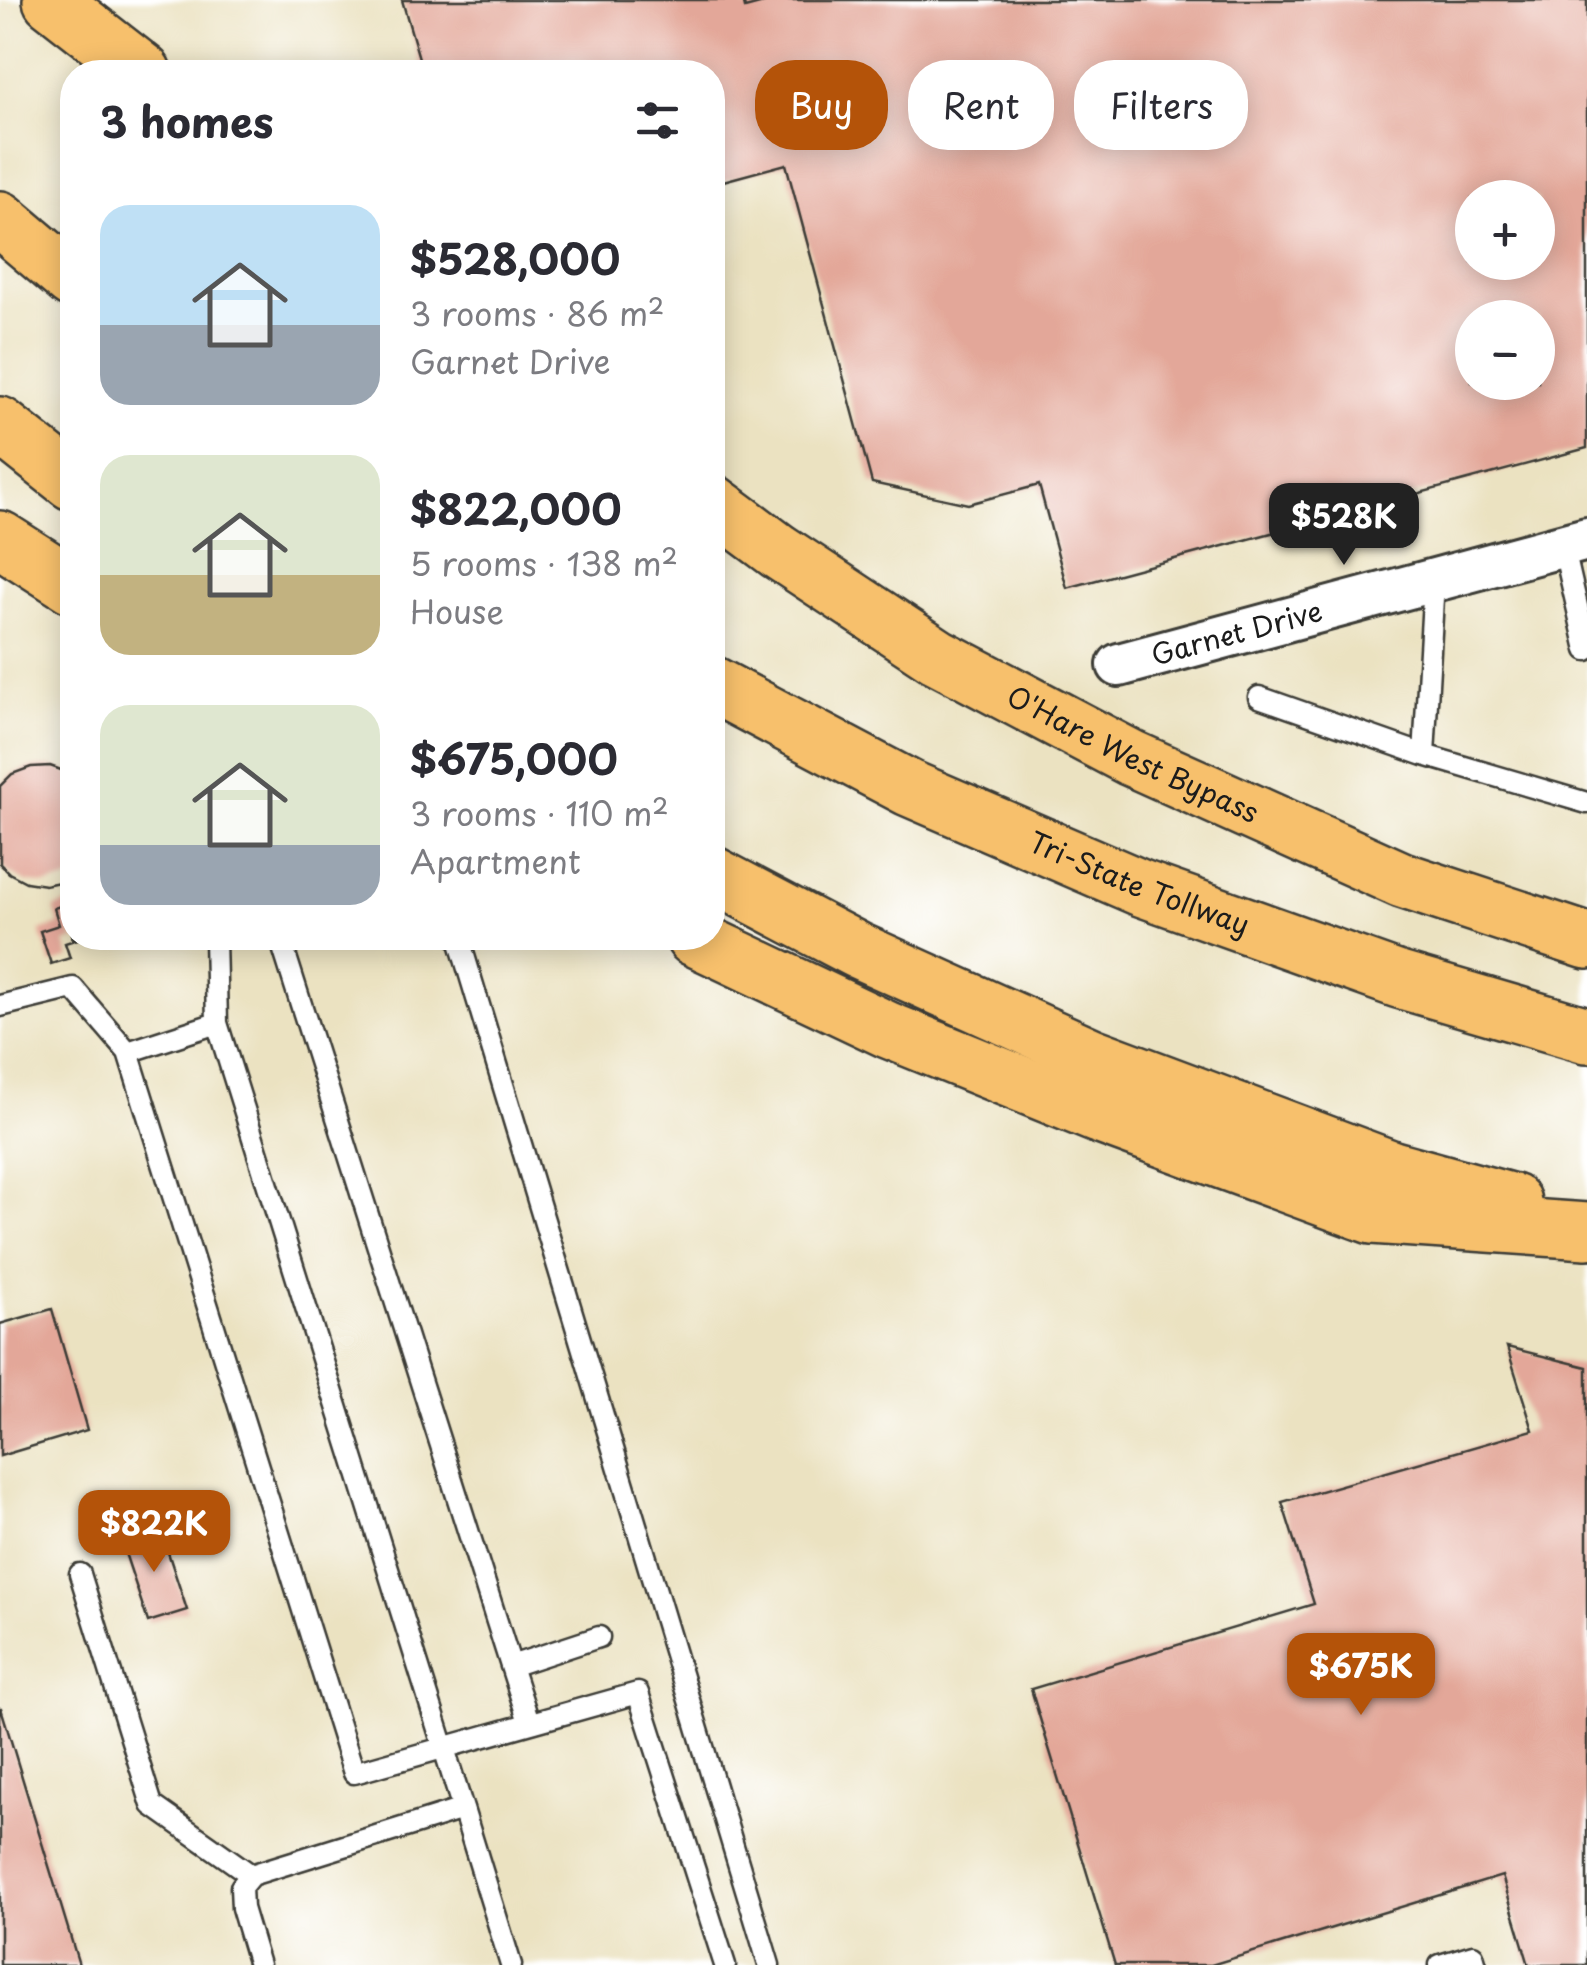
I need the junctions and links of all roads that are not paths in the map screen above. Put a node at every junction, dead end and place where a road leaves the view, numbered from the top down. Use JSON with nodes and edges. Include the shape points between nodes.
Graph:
{"nodes":[{"id":1,"x":51,"y":0,"type":"edge"},
{"id":2,"x":128,"y":60,"type":"edge"},
{"id":3,"x":0,"y":219,"type":"edge"},
{"id":4,"x":60,"y":270,"type":"edge"},
{"id":5,"x":0,"y":425,"type":"edge"},
{"id":6,"x":60,"y":472,"type":"edge"},
{"id":7,"x":725,"y":512,"type":"edge"},
{"id":8,"x":0,"y":540,"type":"edge"},
{"id":9,"x":1575,"y":542,"type":"edge"},
{"id":10,"x":60,"y":578,"type":"edge"},
{"id":11,"x":1434,"y":581,"type":"junction"},
{"id":12,"x":1587,"y":650,"type":"edge"},
{"id":13,"x":1119,"y":666,"type":"dead end"},
{"id":14,"x":725,"y":691,"type":"edge"},
{"id":15,"x":1259,"y":697,"type":"dead end"},
{"id":16,"x":1424,"y":755,"type":"junction"},
{"id":17,"x":1587,"y":803,"type":"edge"},
{"id":18,"x":725,"y":881,"type":"edge"},
{"id":19,"x":1587,"y":942,"type":"edge"},
{"id":20,"x":215,"y":950,"type":"edge"},
{"id":21,"x":284,"y":950,"type":"edge"},
{"id":22,"x":462,"y":950,"type":"edge"},
{"id":23,"x":719,"y":950,"type":"edge"},
{"id":24,"x":0,"y":1006,"type":"edge"},
{"id":25,"x":216,"y":1023,"type":"junction"},
{"id":26,"x":1587,"y":1035,"type":"edge"},
{"id":27,"x":128,"y":1052,"type":"junction"},
{"id":28,"x":1587,"y":1222,"type":"edge"},
{"id":29,"x":1587,"y":1230,"type":"edge"},
{"id":30,"x":80,"y":1574,"type":"dead end"},
{"id":31,"x":599,"y":1637,"type":"dead end"},
{"id":32,"x":512,"y":1666,"type":"junction"},
{"id":33,"x":529,"y":1722,"type":"junction"},
{"id":34,"x":443,"y":1747,"type":"junction"},
{"id":35,"x":463,"y":1810,"type":"junction"},
{"id":36,"x":251,"y":1874,"type":"junction"},
{"id":37,"x":260,"y":1965,"type":"edge"},
{"id":38,"x":511,"y":1965,"type":"edge"},
{"id":39,"x":724,"y":1965,"type":"edge"},
{"id":40,"x":769,"y":1965,"type":"edge"},
{"id":41,"x":1440,"y":1965,"type":"edge"},
{"id":42,"x":1476,"y":1965,"type":"edge"}],
"edges":[{"from":1,"to":2,"type":"highway"},
{"from":3,"to":4,"type":"highway"},
{"from":5,"to":6,"type":"highway"},
{"from":7,"to":19,"type":"highway","name":"O'Hare West Bypass","via":[[937,656],[1132,758],[1402,880]]},
{"from":8,"to":10,"type":"highway"},
{"from":9,"to":11,"type":"street","name":"Garnet Drive"},
{"from":9,"to":12,"type":"lane"},
{"from":11,"to":13,"type":"street","name":"Garnet Drive"},
{"from":11,"to":16,"type":"lane"},
{"from":14,"to":26,"type":"highway","name":"Tri-State Tollway","via":[[909,788],[1141,888],[1399,980]]},
{"from":15,"to":16,"type":"lane"},
{"from":16,"to":17,"type":"lane"},
{"from":18,"to":28,"type":"highway","via":[[856,950],[1092,1056],[1394,1169]]},
{"from":20,"to":25,"type":"lane"},
{"from":21,"to":32,"type":"lane"},
{"from":22,"to":40,"type":"lane"},
{"from":23,"to":29,"type":"highway","via":[[888,1030],[1372,1216]]},
{"from":24,"to":27,"type":"lane","via":[[72,988]]},
{"from":25,"to":27,"type":"lane"},
{"from":25,"to":34,"type":"lane"},
{"from":27,"to":34,"type":"lane","via":[[354,1773]]},
{"from":30,"to":36,"type":"lane","via":[[152,1805]]},
{"from":31,"to":32,"type":"lane"},
{"from":32,"to":33,"type":"lane"},
{"from":33,"to":34,"type":"lane"},
{"from":33,"to":39,"type":"lane","via":[[638,1693]]},
{"from":34,"to":35,"type":"lane"},
{"from":35,"to":36,"type":"lane"},
{"from":35,"to":38,"type":"lane"},
{"from":36,"to":37,"type":"lane","via":[[240,1887],[242,1908]]},
{"from":41,"to":42,"type":"lane","via":[[1473,1955]]}]}
